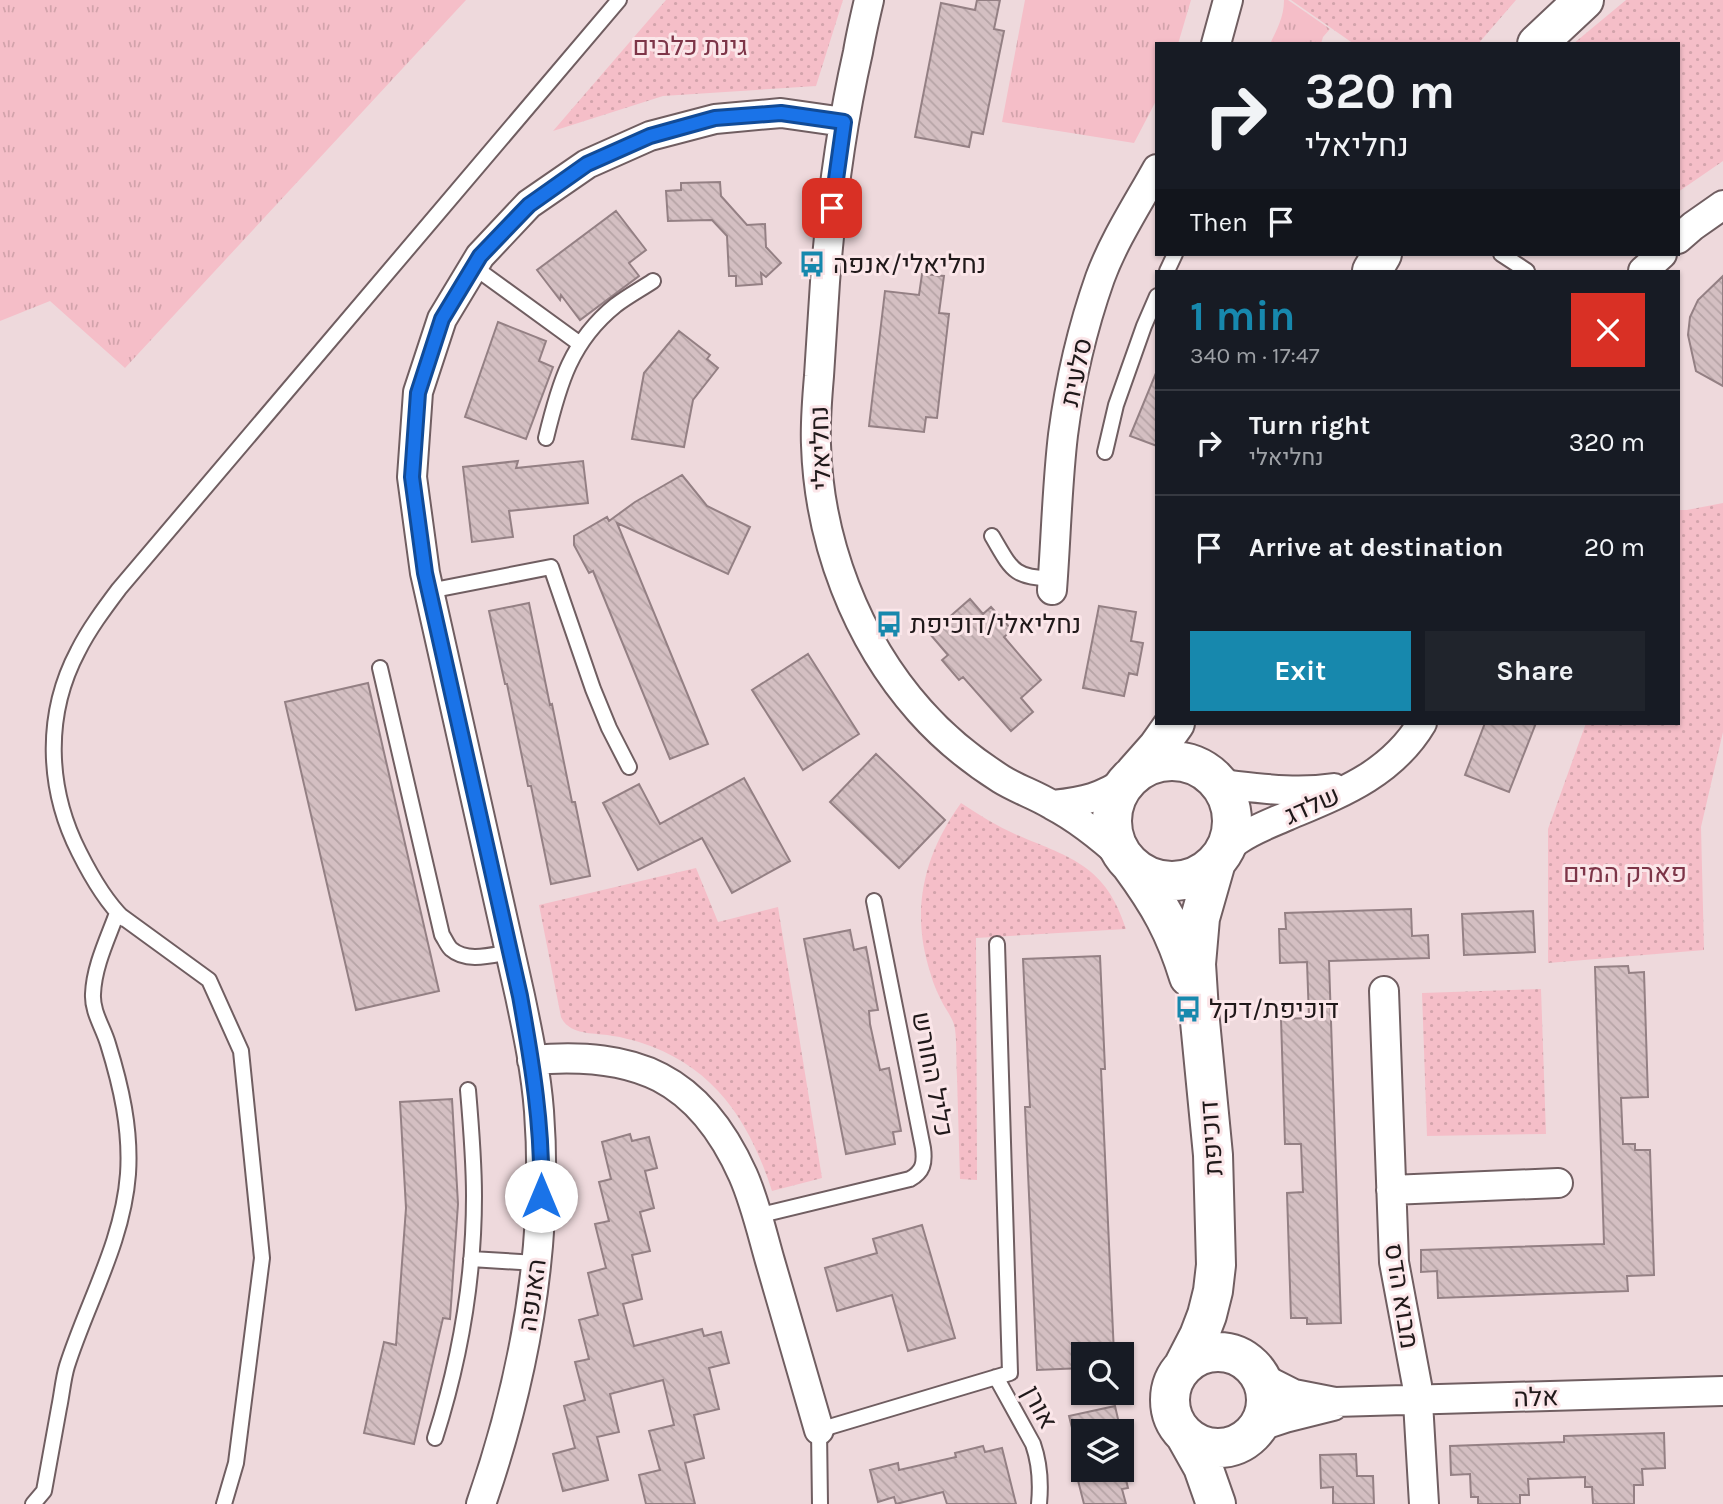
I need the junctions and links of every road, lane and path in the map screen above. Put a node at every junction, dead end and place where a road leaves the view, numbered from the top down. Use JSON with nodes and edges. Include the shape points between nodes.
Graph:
{"nodes":[{"id":1,"x":619,"y":0,"type":"edge"},
{"id":2,"x":869,"y":0,"type":"edge"},
{"id":3,"x":1228,"y":0,"type":"edge"},
{"id":4,"x":1584,"y":0,"type":"edge"},
{"id":5,"x":1217,"y":42,"type":"edge"},
{"id":6,"x":1540,"y":42,"type":"edge"},
{"id":7,"x":844,"y":122,"type":"junction"},
{"id":8,"x":1155,"y":172,"type":"edge"},
{"id":9,"x":1723,"y":205,"type":"edge"},
{"id":10,"x":1680,"y":237,"type":"edge"},
{"id":11,"x":1504,"y":256,"type":"edge"},
{"id":12,"x":1660,"y":256,"type":"edge"},
{"id":13,"x":474,"y":267,"type":"junction"},
{"id":14,"x":1525,"y":270,"type":"edge"},
{"id":15,"x":1644,"y":270,"type":"edge"},
{"id":16,"x":653,"y":281,"type":"dead end"},
{"id":17,"x":1155,"y":301,"type":"edge"},
{"id":18,"x":580,"y":344,"type":"junction"},
{"id":19,"x":547,"y":438,"type":"dead end"},
{"id":20,"x":1105,"y":452,"type":"dead end"},
{"id":21,"x":992,"y":536,"type":"dead end"},
{"id":22,"x":1053,"y":584,"type":"joint"},
{"id":23,"x":429,"y":591,"type":"junction"},
{"id":24,"x":380,"y":668,"type":"dead end"},
{"id":25,"x":1174,"y":725,"type":"edge"},
{"id":26,"x":1200,"y":725,"type":"edge"},
{"id":27,"x":1421,"y":725,"type":"edge"},
{"id":28,"x":1399,"y":752,"type":"junction"},
{"id":29,"x":629,"y":767,"type":"dead end"},
{"id":30,"x":1131,"y":777,"type":"junction"},
{"id":31,"x":1216,"y":780,"type":"junction"},
{"id":32,"x":1053,"y":805,"type":"junction"},
{"id":33,"x":1219,"y":858,"type":"junction"},
{"id":34,"x":1128,"y":861,"type":"junction"},
{"id":35,"x":874,"y":901,"type":"dead end"},
{"id":36,"x":117,"y":913,"type":"junction"},
{"id":37,"x":131,"y":923,"type":"dead end"},
{"id":38,"x":997,"y":944,"type":"dead end"},
{"id":39,"x":511,"y":952,"type":"junction"},
{"id":40,"x":1384,"y":991,"type":"dead end"},
{"id":41,"x":1199,"y":1011,"type":"junction"},
{"id":42,"x":532,"y":1060,"type":"junction"},
{"id":43,"x":468,"y":1090,"type":"dead end"},
{"id":44,"x":1558,"y":1183,"type":"dead end"},
{"id":45,"x":1391,"y":1190,"type":"junction"},
{"id":46,"x":757,"y":1216,"type":"junction"},
{"id":47,"x":471,"y":1259,"type":"junction"},
{"id":48,"x":537,"y":1263,"type":"junction"},
{"id":49,"x":1216,"y":1265,"type":"junction"},
{"id":50,"x":1183,"y":1367,"type":"junction"},
{"id":51,"x":1253,"y":1368,"type":"junction"},
{"id":52,"x":996,"y":1377,"type":"junction"},
{"id":53,"x":1723,"y":1391,"type":"edge"},
{"id":54,"x":1419,"y":1401,"type":"junction"},
{"id":55,"x":1350,"y":1403,"type":"junction"},
{"id":56,"x":820,"y":1430,"type":"junction"},
{"id":57,"x":1256,"y":1430,"type":"junction"},
{"id":58,"x":1185,"y":1435,"type":"junction"},
{"id":59,"x":435,"y":1438,"type":"dead end"},
{"id":60,"x":33,"y":1504,"type":"edge"},
{"id":61,"x":224,"y":1504,"type":"edge"},
{"id":62,"x":481,"y":1504,"type":"edge"},
{"id":63,"x":820,"y":1504,"type":"edge"},
{"id":64,"x":1039,"y":1504,"type":"edge"},
{"id":65,"x":1216,"y":1504,"type":"edge"},
{"id":66,"x":1231,"y":1504,"type":"edge"},
{"id":67,"x":1424,"y":1504,"type":"edge"}],
"edges":[{"from":1,"to":36,"type":"lane","via":[[125,582],[76,653],[56,716],[55,779],[73,840]]},
{"from":2,"to":7,"type":"street","name":"נחליאלי"},
{"from":3,"to":5,"type":"street"},
{"from":4,"to":6,"type":"street"},
{"from":7,"to":13,"type":"street","name":"האנפה","via":[[781,113],[715,118],[650,136],[587,164],[529,205]]},
{"from":7,"to":32,"type":"street","name":"נחליאלי","via":[[828,239],[817,402],[816,444],[828,535],[863,626],[888,670],[920,711],[958,748],[1002,779]]},
{"from":8,"to":22,"type":"street","name":"סלעית","via":[[1115,242],[1082,335],[1063,436]]},
{"from":9,"to":10,"type":"street"},
{"from":11,"to":14,"type":"lane"},
{"from":12,"to":15,"type":"street"},
{"from":13,"to":18,"type":"lane"},
{"from":13,"to":23,"type":"street","name":"האנפה","via":[[442,319],[418,393],[412,477]]},
{"from":16,"to":18,"type":"lane","via":[[604,316]]},
{"from":17,"to":20,"type":"lane","via":[[1116,405]]},
{"from":18,"to":19,"type":"lane","via":[[563,376]]},
{"from":21,"to":22,"type":"lane","via":[[1018,573]]},
{"from":23,"to":29,"type":"lane","via":[[551,567],[593,689]]},
{"from":23,"to":39,"type":"street","name":"האנפה"},
{"from":24,"to":39,"type":"lane","via":[[442,934],[452,949],[465,956]]},
{"from":25,"to":30,"type":"street"},
{"from":26,"to":31,"type":"street"},
{"from":27,"to":28,"type":"street","name":"שלדג"},
{"from":28,"to":31,"type":"street","name":"שלדג","via":[[1380,768],[1338,788],[1290,792]]},
{"from":28,"to":33,"type":"street","name":"שלדג","via":[[1364,781],[1239,839]]},
{"from":30,"to":31,"type":"street","via":[[1160,761],[1180,761],[1198,766]]},
{"from":30,"to":32,"type":"street","via":[[1097,797]]},
{"from":30,"to":34,"type":"street","via":[[1117,795],[1111,823],[1115,842]]},
{"from":31,"to":33,"type":"street","via":[[1232,818],[1230,838]]},
{"from":32,"to":34,"type":"street","name":"נחליאלי","via":[[1090,828]]},
{"from":33,"to":34,"type":"street","via":[[1201,873],[1174,881],[1146,875]]},
{"from":33,"to":41,"type":"street","name":"דוכיפת","via":[[1199,925]]},
{"from":34,"to":41,"type":"street","name":"דוכיפת","via":[[1170,926]]},
{"from":35,"to":46,"type":"lane","name":"כליל החורש","via":[[925,1158],[922,1170],[910,1179]]},
{"from":36,"to":37,"type":"lane"},
{"from":36,"to":60,"type":"lane","via":[[95,974],[93,996],[123,1101],[128,1175],[110,1251],[66,1368],[44,1491]]},
{"from":36,"to":61,"type":"lane","via":[[209,980],[241,1051],[261,1258],[236,1463]]},
{"from":38,"to":52,"type":"lane","via":[[1010,1373]]},
{"from":39,"to":42,"type":"street","name":"האנפה"},
{"from":40,"to":45,"type":"street","name":"מבוא הדס"},
{"from":41,"to":49,"type":"street","name":"דוכיפת","via":[[1213,1154]]},
{"from":42,"to":46,"type":"street","via":[[563,1057],[618,1062],[667,1081],[710,1118],[744,1177]]},
{"from":42,"to":48,"type":"street","name":"האנפה","via":[[541,1175]]},
{"from":43,"to":47,"type":"lane","via":[[474,1186]]},
{"from":44,"to":45,"type":"street"},
{"from":45,"to":54,"type":"street","name":"מבוא הדס","via":[[1395,1277]]},
{"from":46,"to":56,"type":"street"},
{"from":47,"to":48,"type":"lane"},
{"from":47,"to":59,"type":"lane","via":[[461,1337]]},
{"from":48,"to":62,"type":"street","name":"האנפה","via":[[523,1356]]},
{"from":49,"to":50,"type":"street","name":"דוכיפת","via":[[1207,1315]]},
{"from":49,"to":51,"type":"street","name":"דוכיפת","via":[[1232,1331]]},
{"from":50,"to":51,"type":"street","via":[[1194,1358],[1224,1352],[1239,1356]]},
{"from":50,"to":58,"type":"street","via":[[1172,1386],[1170,1402]]},
{"from":51,"to":55,"type":"street","name":"אלה","via":[[1294,1394]]},
{"from":51,"to":57,"type":"street","via":[[1266,1398],[1265,1413]]},
{"from":52,"to":56,"type":"lane"},
{"from":52,"to":64,"type":"lane","name":"אורן","via":[[1037,1454]]},
{"from":53,"to":54,"type":"street","name":"אלה"},
{"from":54,"to":55,"type":"street","name":"אלה"},
{"from":54,"to":67,"type":"street","name":"מבוא הדס"},
{"from":55,"to":57,"type":"street","name":"אלה"},
{"from":56,"to":63,"type":"lane"},
{"from":57,"to":58,"type":"street","via":[[1235,1445],[1220,1448]]},
{"from":57,"to":66,"type":"street"},
{"from":58,"to":65,"type":"street","via":[[1198,1455]]}]}
